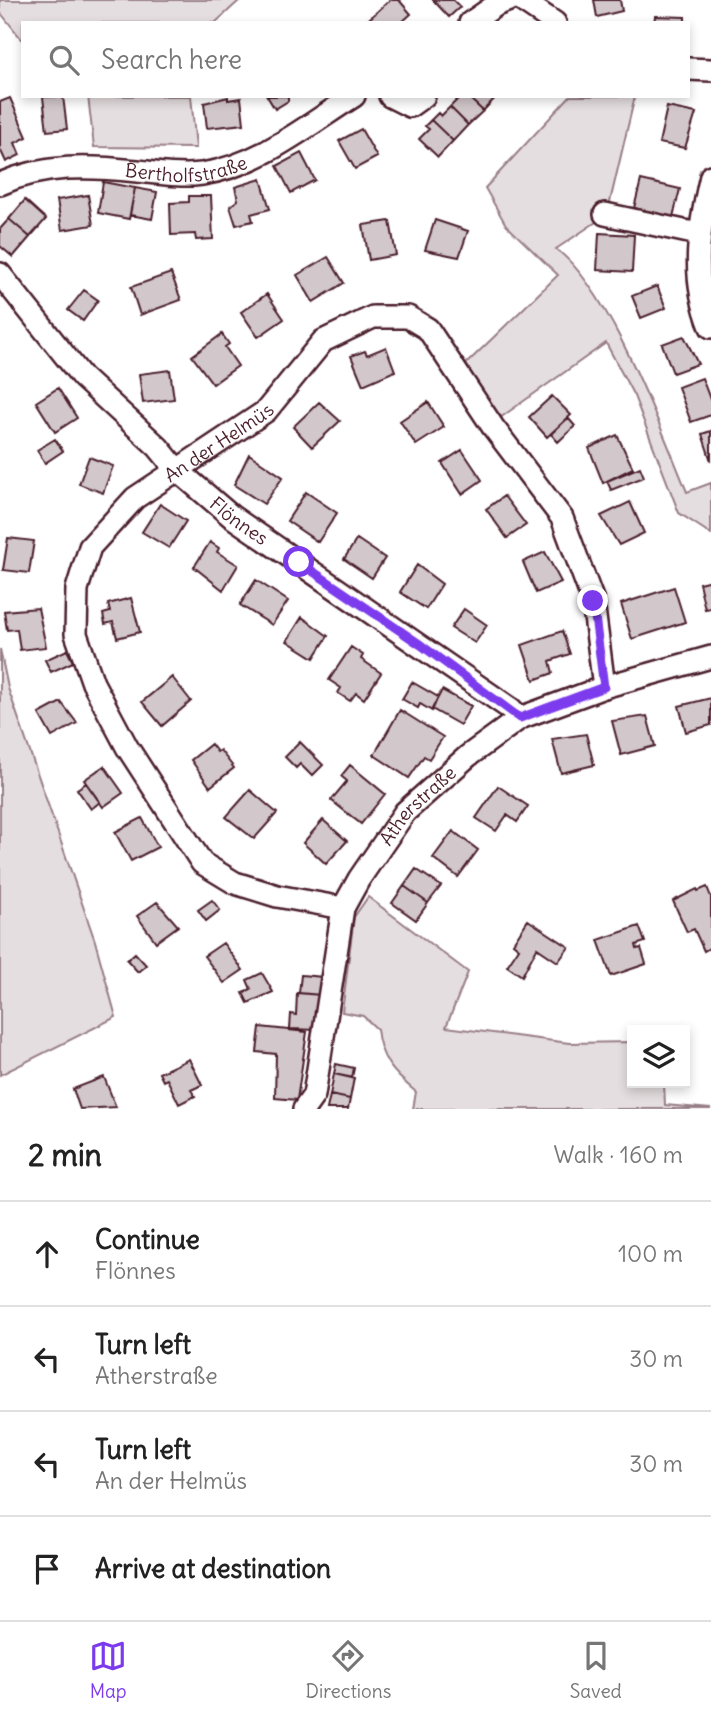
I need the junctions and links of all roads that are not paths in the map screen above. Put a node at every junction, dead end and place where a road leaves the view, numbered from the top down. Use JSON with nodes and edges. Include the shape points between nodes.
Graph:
{"nodes":[{"id":1,"x":509,"y":0,"type":"edge"},
{"id":2,"x":521,"y":0,"type":"edge"},
{"id":3,"x":473,"y":21,"type":"edge"},
{"id":4,"x":552,"y":21,"type":"edge"},
{"id":5,"x":690,"y":69,"type":"edge"},
{"id":6,"x":711,"y":70,"type":"edge"},
{"id":7,"x":351,"y":98,"type":"edge"},
{"id":8,"x":394,"y":98,"type":"edge"},
{"id":9,"x":421,"y":98,"type":"edge"},
{"id":10,"x":711,"y":176,"type":"edge"},
{"id":11,"x":0,"y":184,"type":"edge"},
{"id":12,"x":604,"y":214,"type":"dead end"},
{"id":13,"x":698,"y":234,"type":"junction"},
{"id":14,"x":0,"y":274,"type":"edge"},
{"id":15,"x":711,"y":327,"type":"edge"},
{"id":16,"x":176,"y":469,"type":"junction"},
{"id":17,"x":711,"y":657,"type":"edge"},
{"id":18,"x":604,"y":687,"type":"junction"},
{"id":19,"x":520,"y":718,"type":"junction"},
{"id":20,"x":343,"y":908,"type":"junction"},
{"id":21,"x":304,"y":1109,"type":"edge"}],
"edges":[{"from":1,"to":3,"type":"street"},
{"from":2,"to":4,"type":"street"},
{"from":5,"to":6,"type":"street"},
{"from":7,"to":11,"type":"street","name":"Bertholfstraße","via":[[269,153],[223,169],[175,175],[53,167]]},
{"from":8,"to":9,"type":"street","via":[[410,106]]},
{"from":10,"to":13,"type":"street"},
{"from":12,"to":13,"type":"street"},
{"from":13,"to":15,"type":"street","via":[[698,274]]},
{"from":14,"to":16,"type":"street","name":"Flönnes","via":[[82,377]]},
{"from":16,"to":18,"type":"street","name":"An der Helmüs","via":[[266,411],[323,341],[373,317],[408,317],[428,329],[493,427],[562,518],[593,601]]},
{"from":16,"to":19,"type":"street","name":"Flönnes","via":[[231,516]]},
{"from":16,"to":20,"type":"street","name":"An der Helmüs","via":[[135,498],[90,547],[77,589],[76,634],[93,683],[127,747],[202,863],[256,890]]},
{"from":17,"to":18,"type":"street","name":"Atherstraße"},
{"from":18,"to":19,"type":"street","name":"Atherstraße"},
{"from":19,"to":20,"type":"street","name":"Atherstraße","via":[[405,812]]},
{"from":20,"to":21,"type":"street","name":"Atherstraße","via":[[314,1095]]}]}
